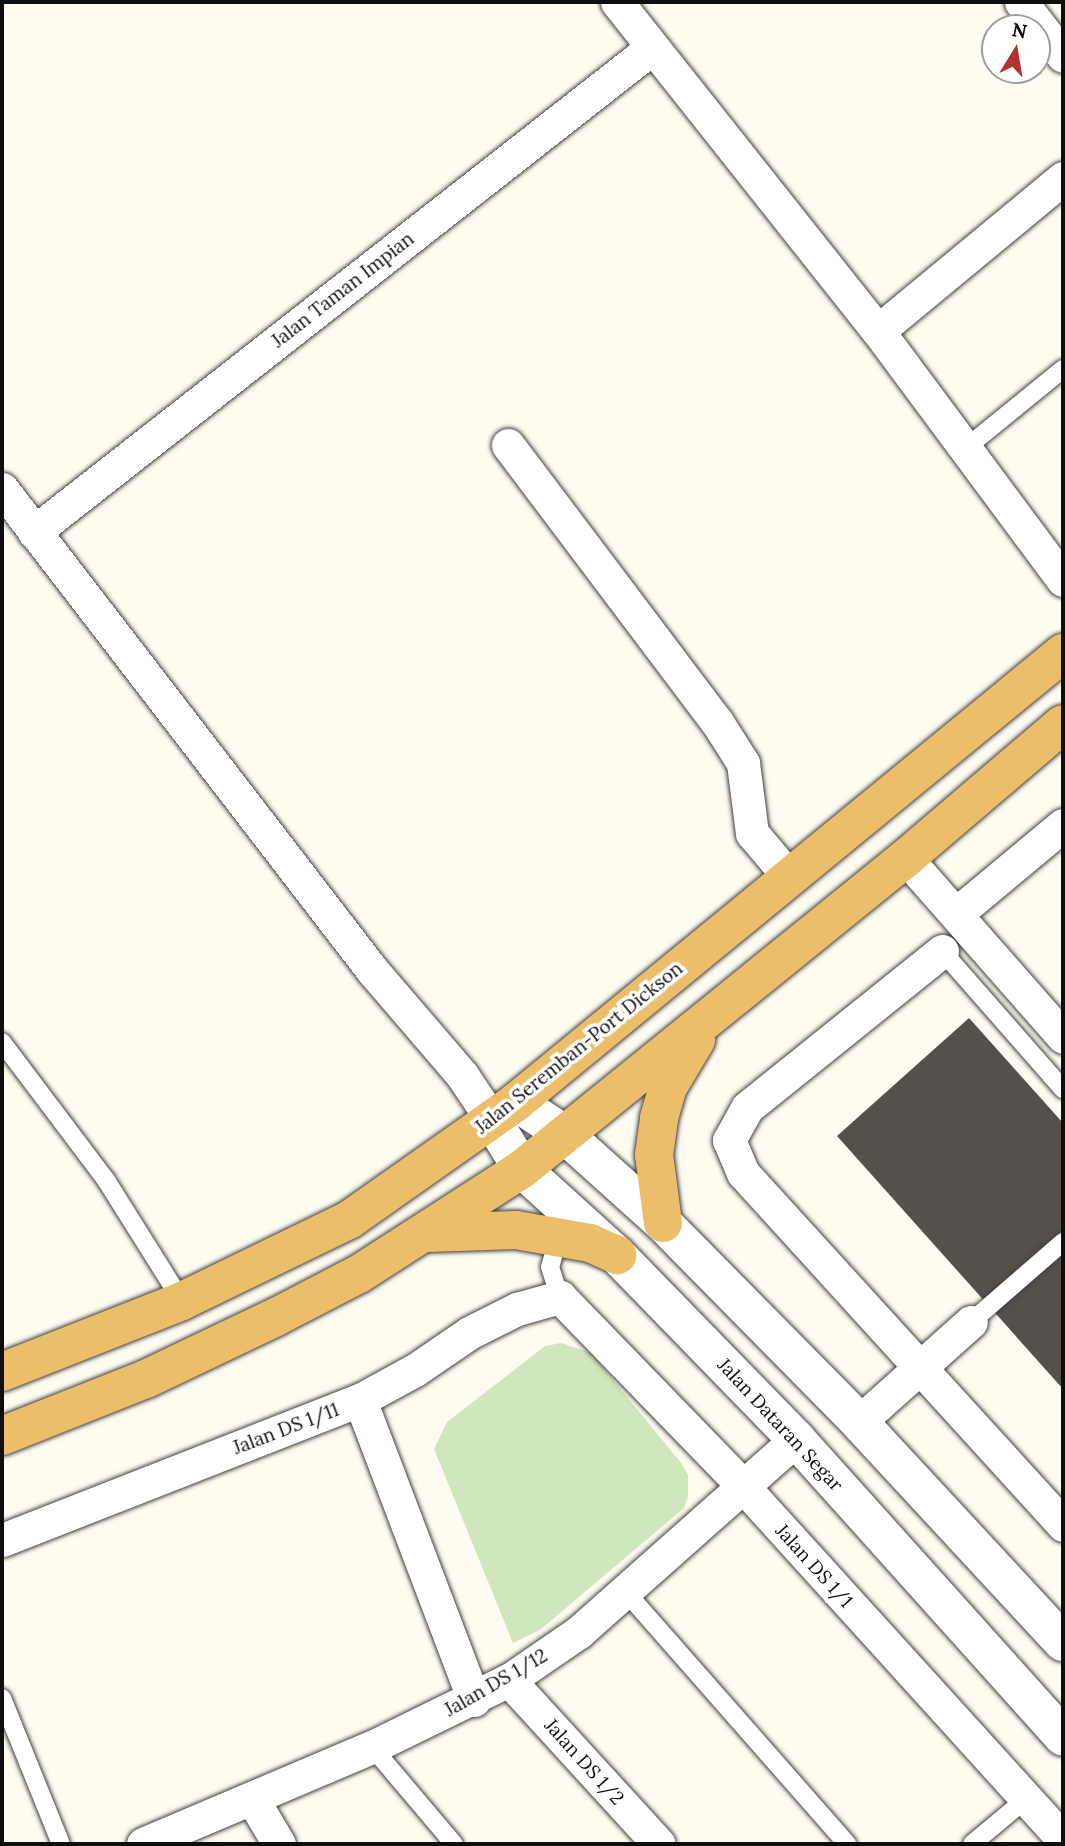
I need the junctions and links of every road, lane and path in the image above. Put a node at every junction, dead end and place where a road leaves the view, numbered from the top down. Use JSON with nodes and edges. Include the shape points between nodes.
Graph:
{"nodes":[{"id":1,"x":617,"y":2,"type":"edge"},
{"id":2,"x":1021,"y":2,"type":"edge"},
{"id":3,"x":652,"y":48,"type":"junction"},
{"id":4,"x":1063,"y":56,"type":"edge"},
{"id":5,"x":1063,"y":178,"type":"edge"},
{"id":6,"x":878,"y":331,"type":"junction"},
{"id":7,"x":1063,"y":369,"type":"edge"},
{"id":8,"x":508,"y":445,"type":"dead end"},
{"id":9,"x":967,"y":447,"type":"junction"},
{"id":10,"x":2,"y":489,"type":"edge"},
{"id":11,"x":34,"y":532,"type":"junction"},
{"id":12,"x":1059,"y":564,"type":"edge"},
{"id":13,"x":1063,"y":653,"type":"edge"},
{"id":14,"x":1063,"y":724,"type":"edge"},
{"id":15,"x":1063,"y":825,"type":"edge"},
{"id":16,"x":906,"y":858,"type":"junction"},
{"id":17,"x":790,"y":878,"type":"junction"},
{"id":18,"x":956,"y":914,"type":"junction"},
{"id":19,"x":942,"y":951,"type":"joint"},
{"id":20,"x":708,"y":1020,"type":"junction"},
{"id":21,"x":1063,"y":1037,"type":"edge"},
{"id":22,"x":2,"y":1042,"type":"edge"},
{"id":23,"x":1063,"y":1089,"type":"edge"},
{"id":24,"x":504,"y":1111,"type":"junction"},
{"id":25,"x":564,"y":1135,"type":"junction"},
{"id":26,"x":522,"y":1169,"type":"junction"},
{"id":27,"x":663,"y":1223,"type":"junction"},
{"id":28,"x":424,"y":1234,"type":"junction"},
{"id":29,"x":559,"y":1236,"type":"junction"},
{"id":30,"x":1063,"y":1242,"type":"edge"},
{"id":31,"x":617,"y":1255,"type":"junction"},
{"id":32,"x":560,"y":1297,"type":"junction"},
{"id":33,"x":182,"y":1301,"type":"junction"},
{"id":34,"x":971,"y":1322,"type":"joint"},
{"id":35,"x":920,"y":1368,"type":"junction"},
{"id":36,"x":2,"y":1372,"type":"edge"},
{"id":37,"x":360,"y":1400,"type":"junction"},
{"id":38,"x":859,"y":1422,"type":"junction"},
{"id":39,"x":2,"y":1436,"type":"edge"},
{"id":40,"x":796,"y":1439,"type":"junction"},
{"id":41,"x":741,"y":1484,"type":"junction"},
{"id":42,"x":1063,"y":1525,"type":"edge"},
{"id":43,"x":2,"y":1540,"type":"edge"},
{"id":44,"x":625,"y":1591,"type":"junction"},
{"id":45,"x":1063,"y":1642,"type":"edge"},
{"id":46,"x":509,"y":1680,"type":"junction"},
{"id":47,"x":2,"y":1698,"type":"edge"},
{"id":48,"x":474,"y":1700,"type":"junction"},
{"id":49,"x":1063,"y":1737,"type":"edge"},
{"id":50,"x":372,"y":1747,"type":"junction"},
{"id":51,"x":253,"y":1800,"type":"junction"},
{"id":52,"x":1026,"y":1800,"type":"junction"},
{"id":53,"x":1063,"y":1839,"type":"edge"},
{"id":54,"x":61,"y":1844,"type":"edge"},
{"id":55,"x":143,"y":1844,"type":"edge"},
{"id":56,"x":279,"y":1844,"type":"edge"},
{"id":57,"x":454,"y":1844,"type":"edge"},
{"id":58,"x":659,"y":1844,"type":"edge"},
{"id":59,"x":847,"y":1844,"type":"edge"},
{"id":60,"x":972,"y":1844,"type":"edge"}],
"edges":[{"from":1,"to":3,"type":"street"},
{"from":2,"to":4,"type":"street"},
{"from":3,"to":6,"type":"street"},
{"from":3,"to":11,"type":"street","name":"Jalan Taman Impian"},
{"from":5,"to":6,"type":"street"},
{"from":6,"to":9,"type":"street"},
{"from":7,"to":9,"type":"lane"},
{"from":8,"to":17,"type":"street","via":[[717,722],[743,763],[751,833]]},
{"from":9,"to":12,"type":"street"},
{"from":10,"to":11,"type":"street"},
{"from":11,"to":24,"type":"street","via":[[372,970],[462,1075]]},
{"from":13,"to":17,"type":"highway","name":"Jalan Seremban-Port Dickson"},
{"from":14,"to":16,"type":"highway"},
{"from":15,"to":18,"type":"street"},
{"from":16,"to":18,"type":"street"},
{"from":16,"to":20,"type":"highway"},
{"from":17,"to":24,"type":"highway","name":"Jalan Seremban-Port Dickson"},
{"from":18,"to":21,"type":"street"},
{"from":19,"to":23,"type":"lane"},
{"from":19,"to":35,"type":"street","via":[[747,1108],[729,1140],[743,1173]]},
{"from":20,"to":25,"type":"highway"},
{"from":20,"to":27,"type":"highway","via":[[668,1087],[659,1118],[654,1155]]},
{"from":22,"to":33,"type":"lane","via":[[106,1180]]},
{"from":24,"to":25,"type":"street"},
{"from":24,"to":26,"type":"street","name":"Jalan Dataran Segar"},
{"from":24,"to":33,"type":"highway","name":"Jalan Seremban-Port Dickson","via":[[349,1220]]},
{"from":25,"to":26,"type":"highway"},
{"from":25,"to":27,"type":"street"},
{"from":26,"to":28,"type":"highway"},
{"from":26,"to":31,"type":"street","name":"Jalan Dataran Segar"},
{"from":27,"to":38,"type":"street"},
{"from":28,"to":29,"type":"highway","via":[[472,1229]]},
{"from":28,"to":39,"type":"highway","via":[[276,1317],[146,1379]]},
{"from":29,"to":31,"type":"highway"},
{"from":29,"to":32,"type":"lane","via":[[550,1267]]},
{"from":30,"to":34,"type":"lane"},
{"from":31,"to":40,"type":"street","name":"Jalan Dataran Segar"},
{"from":32,"to":37,"type":"street","name":"Jalan DS 1/11","via":[[517,1309],[469,1333]]},
{"from":32,"to":41,"type":"street","name":"Jalan DS 1/1"},
{"from":33,"to":36,"type":"highway","name":"Jalan Seremban-Port Dickson"},
{"from":34,"to":35,"type":"street"},
{"from":35,"to":38,"type":"street"},
{"from":35,"to":42,"type":"street"},
{"from":37,"to":43,"type":"street","name":"Jalan DS 1/11"},
{"from":37,"to":48,"type":"street"},
{"from":38,"to":45,"type":"street"},
{"from":40,"to":41,"type":"street","name":"Jalan DS 1/12"},
{"from":40,"to":49,"type":"street","name":"Jalan Dataran Segar"},
{"from":41,"to":44,"type":"street","name":"Jalan DS 1/12"},
{"from":41,"to":52,"type":"street","name":"Jalan DS 1/1"},
{"from":44,"to":46,"type":"street","name":"Jalan DS 1/12","via":[[579,1632]]},
{"from":44,"to":59,"type":"lane"},
{"from":46,"to":48,"type":"street","name":"Jalan DS 1/12"},
{"from":46,"to":58,"type":"street","name":"Jalan DS 1/2"},
{"from":47,"to":54,"type":"lane"},
{"from":48,"to":50,"type":"street","name":"Jalan DS 1/12"},
{"from":50,"to":51,"type":"street","name":"Jalan DS 1/12"},
{"from":50,"to":57,"type":"lane"},
{"from":51,"to":55,"type":"street","name":"Jalan DS 1/12"},
{"from":51,"to":56,"type":"street"},
{"from":52,"to":53,"type":"street","name":"Jalan DS 1/1"},
{"from":52,"to":60,"type":"lane"}]}
